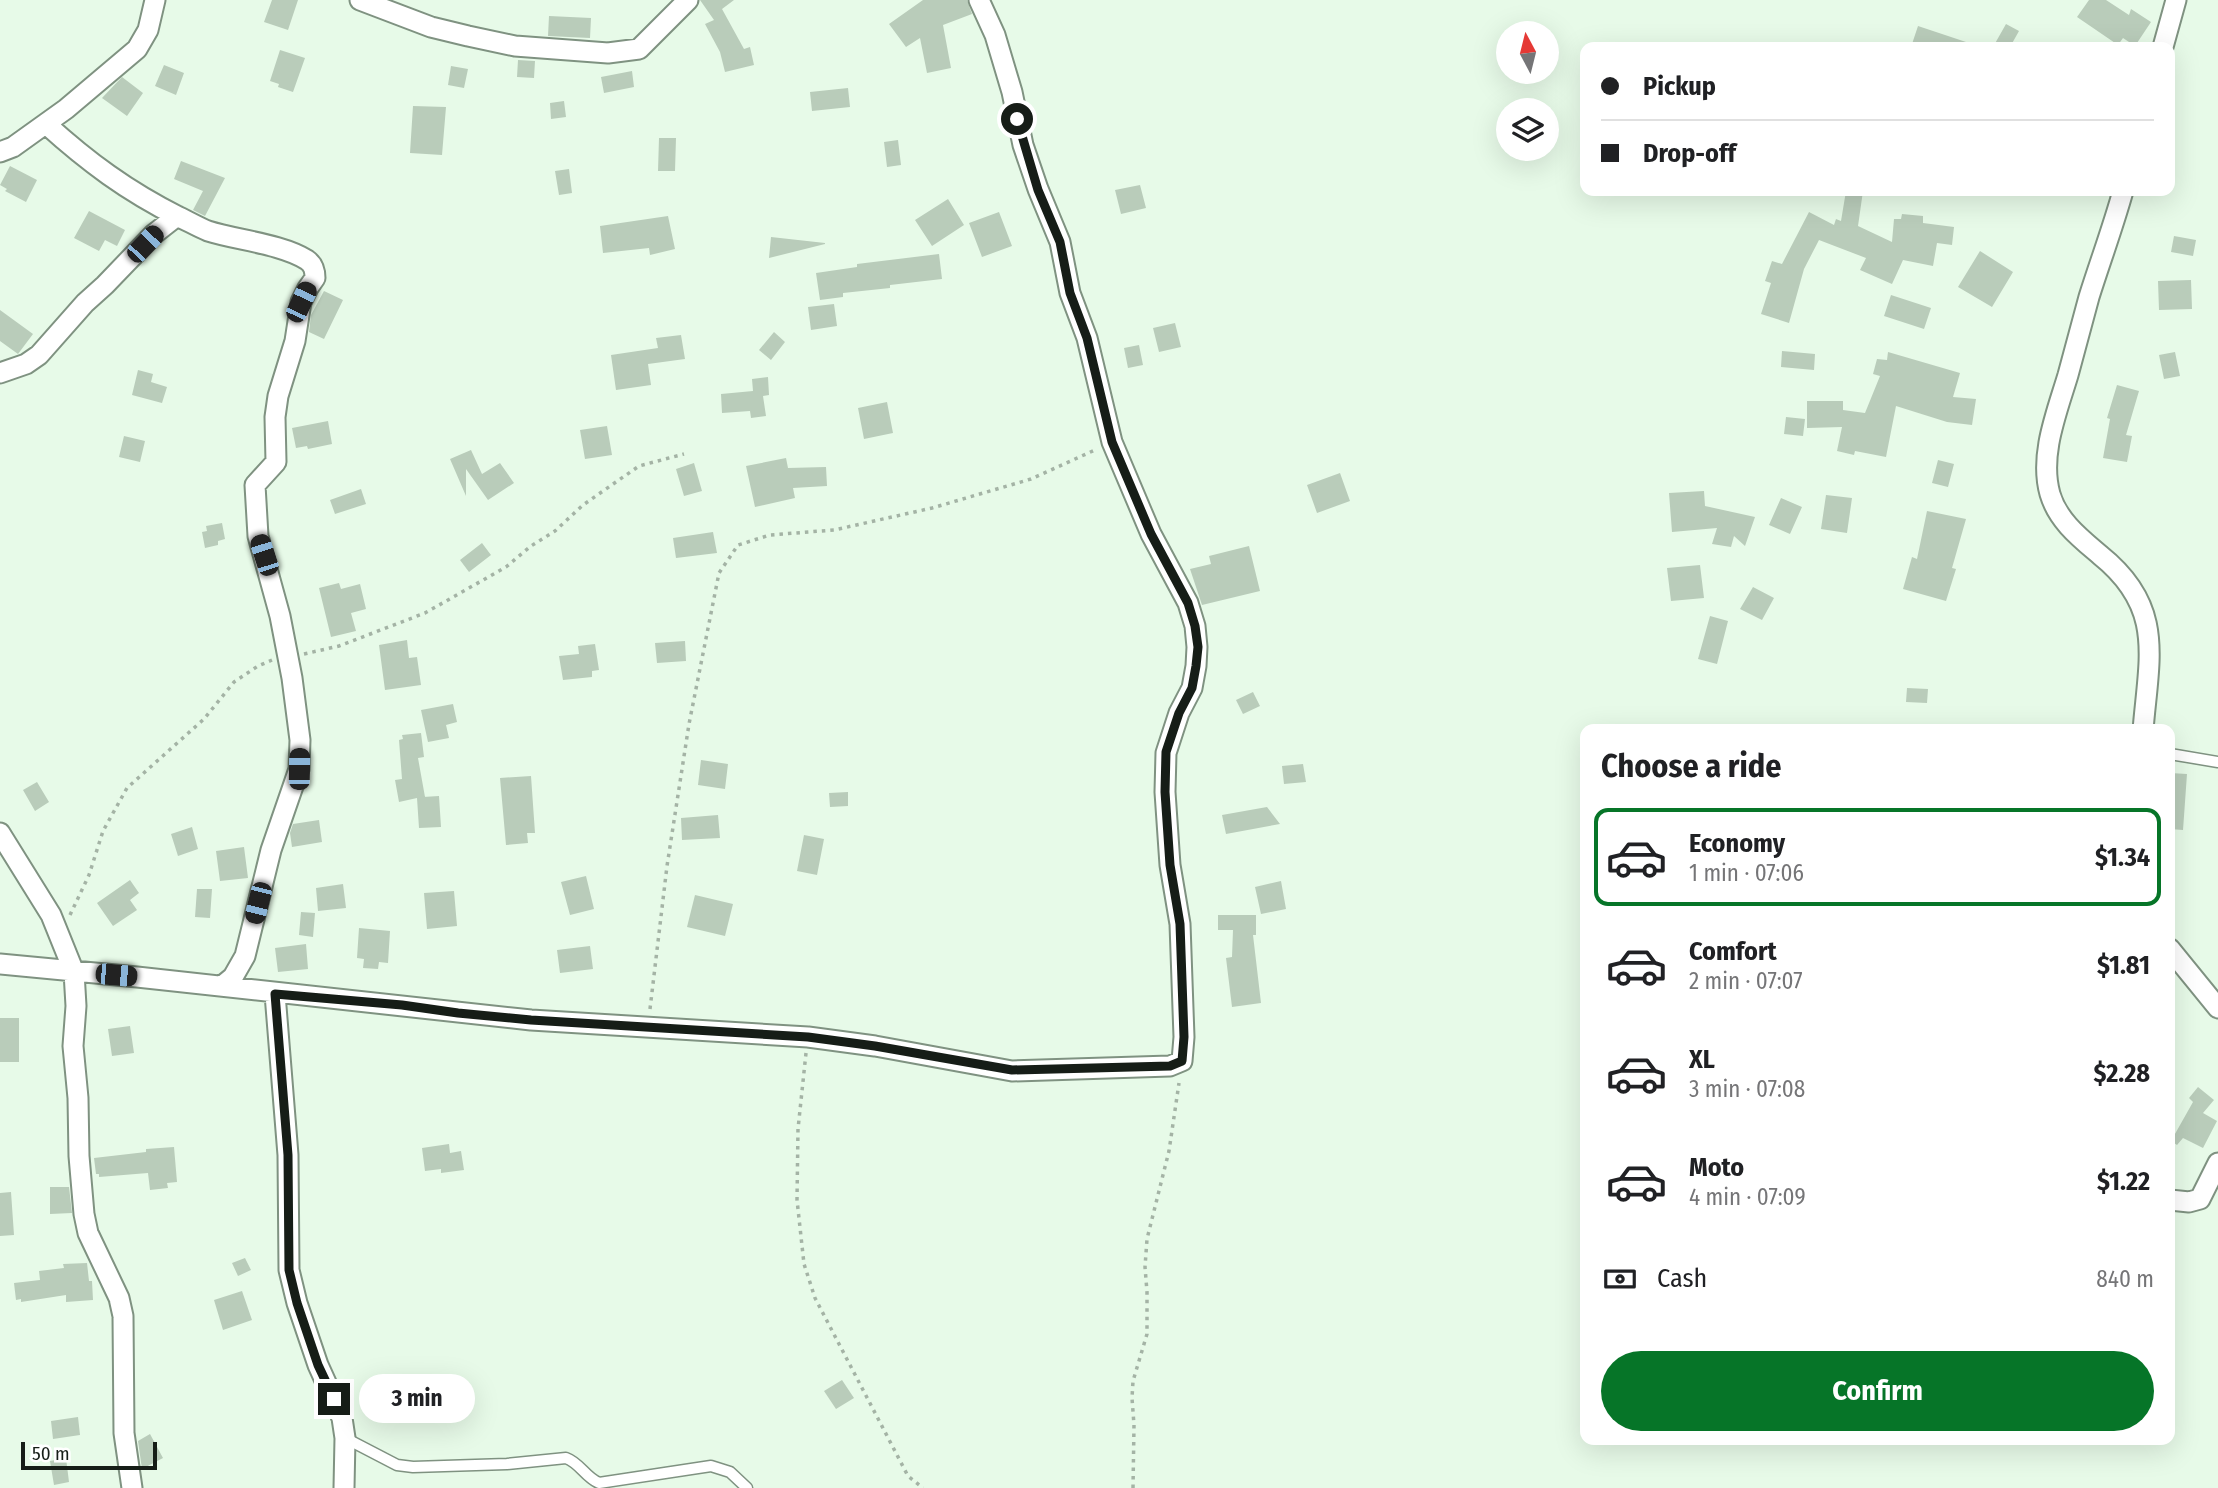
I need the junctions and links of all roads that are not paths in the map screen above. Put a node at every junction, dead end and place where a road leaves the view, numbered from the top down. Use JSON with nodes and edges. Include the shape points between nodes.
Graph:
{"nodes":[{"id":1,"x":155,"y":0,"type":"edge"},
{"id":2,"x":360,"y":0,"type":"edge"},
{"id":3,"x":688,"y":0,"type":"edge"},
{"id":4,"x":979,"y":0,"type":"edge"},
{"id":5,"x":2176,"y":0,"type":"edge"},
{"id":6,"x":2164,"y":42,"type":"edge"},
{"id":7,"x":46,"y":124,"type":"junction"},
{"id":8,"x":0,"y":152,"type":"edge"},
{"id":9,"x":2121,"y":196,"type":"edge"},
{"id":10,"x":177,"y":216,"type":"junction"},
{"id":11,"x":0,"y":373,"type":"edge"},
{"id":12,"x":2144,"y":724,"type":"edge"},
{"id":13,"x":2175,"y":755,"type":"edge"},
{"id":14,"x":2218,"y":762,"type":"edge"},
{"id":15,"x":0,"y":834,"type":"edge"},
{"id":16,"x":2175,"y":954,"type":"edge"},
{"id":17,"x":0,"y":964,"type":"edge"},
{"id":18,"x":74,"y":972,"type":"junction"},
{"id":19,"x":222,"y":986,"type":"junction"},
{"id":20,"x":275,"y":994,"type":"junction"},
{"id":21,"x":2218,"y":1008,"type":"edge"},
{"id":22,"x":2218,"y":1163,"type":"edge"},
{"id":23,"x":2175,"y":1201,"type":"edge"},
{"id":24,"x":345,"y":1438,"type":"junction"},
{"id":25,"x":132,"y":1488,"type":"edge"},
{"id":26,"x":344,"y":1488,"type":"edge"},
{"id":27,"x":747,"y":1488,"type":"edge"}],
"edges":[{"from":1,"to":7,"type":"street","via":[[148,30],[137,49]]},
{"from":2,"to":3,"type":"street","via":[[468,36],[515,46],[608,53],[639,49]]},
{"from":4,"to":20,"type":"street","via":[[995,35],[1038,190],[1060,242],[1112,442],[1151,534],[1188,603],[1198,647],[1192,688],[1166,752],[1166,819],[1180,924],[1182,1061],[1170,1066],[1012,1070],[808,1037],[519,1019]]},
{"from":5,"to":6,"type":"street"},
{"from":7,"to":8,"type":"street"},
{"from":7,"to":10,"type":"street","via":[[123,187]]},
{"from":9,"to":12,"type":"street","via":[[2050,439],[2048,481],[2066,524],[2115,567],[2138,597],[2151,652]]},
{"from":10,"to":11,"type":"street","via":[[85,303],[39,355]]},
{"from":10,"to":19,"type":"street","via":[[207,231],[307,260],[316,278],[301,302],[278,396],[276,463],[255,485],[258,536],[289,657],[300,740],[299,769],[271,850],[245,956]]},
{"from":13,"to":14,"type":"lane"},
{"from":15,"to":18,"type":"street","via":[[51,915]]},
{"from":16,"to":21,"type":"street"},
{"from":17,"to":18,"type":"street"},
{"from":18,"to":19,"type":"street"},
{"from":18,"to":25,"type":"street","via":[[73,1046],[84,1214],[88,1233],[119,1298],[124,1433]]},
{"from":19,"to":20,"type":"street"},
{"from":20,"to":24,"type":"street","via":[[288,1155],[289,1270]]},
{"from":22,"to":23,"type":"street","via":[[2200,1199]]},
{"from":24,"to":26,"type":"street"},
{"from":24,"to":27,"type":"lane","via":[[397,1465],[413,1468],[566,1458],[590,1479],[607,1483],[711,1466],[730,1472]]}]}
